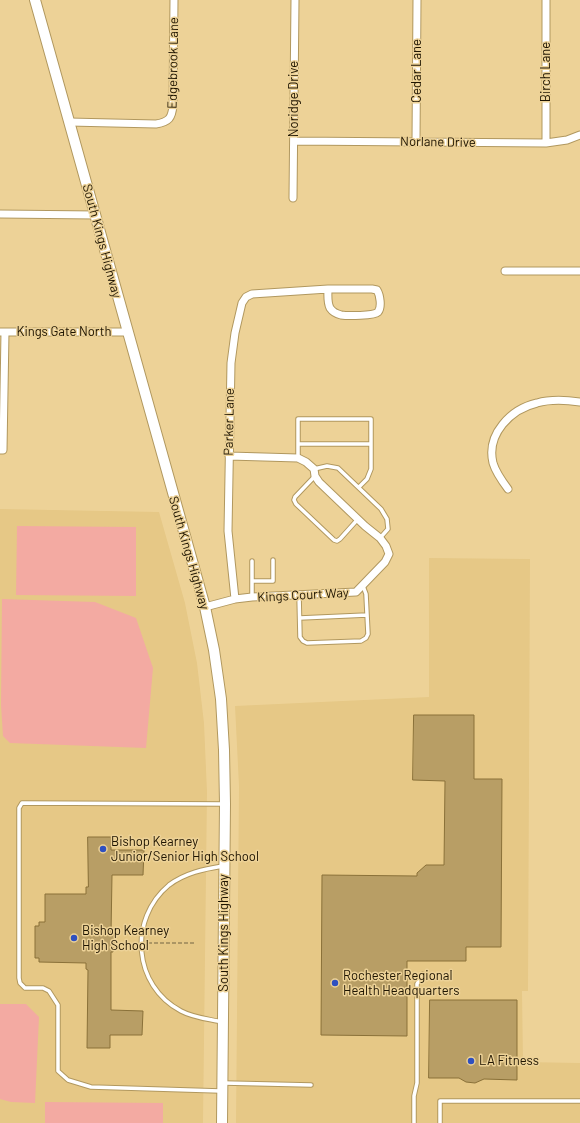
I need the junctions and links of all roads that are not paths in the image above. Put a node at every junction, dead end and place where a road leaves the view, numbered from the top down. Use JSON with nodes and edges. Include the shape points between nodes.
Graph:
{"nodes":[{"id":1,"x":35,"y":0,"type":"edge"},
{"id":2,"x":174,"y":0,"type":"edge"},
{"id":3,"x":295,"y":0,"type":"edge"},
{"id":4,"x":417,"y":0,"type":"edge"},
{"id":5,"x":546,"y":0,"type":"edge"},
{"id":6,"x":69,"y":122,"type":"junction"},
{"id":7,"x":580,"y":135,"type":"edge"},
{"id":8,"x":294,"y":141,"type":"junction"},
{"id":9,"x":416,"y":142,"type":"junction"},
{"id":10,"x":546,"y":143,"type":"junction"},
{"id":11,"x":293,"y":198,"type":"dead end"},
{"id":12,"x":0,"y":214,"type":"edge"},
{"id":13,"x":96,"y":215,"type":"junction"},
{"id":14,"x":505,"y":271,"type":"dead end"},
{"id":15,"x":580,"y":271,"type":"edge"},
{"id":16,"x":328,"y":289,"type":"junction"},
{"id":17,"x":3,"y":332,"type":"edge"},
{"id":18,"x":127,"y":332,"type":"junction"},
{"id":19,"x":580,"y":402,"type":"edge"},
{"id":20,"x":298,"y":444,"type":"junction"},
{"id":21,"x":371,"y":444,"type":"junction"},
{"id":22,"x":0,"y":450,"type":"edge"},
{"id":23,"x":228,"y":456,"type":"junction"},
{"id":24,"x":298,"y":458,"type":"junction"},
{"id":25,"x":314,"y":473,"type":"junction"},
{"id":26,"x":359,"y":487,"type":"junction"},
{"id":27,"x":508,"y":489,"type":"dead end"},
{"id":28,"x":358,"y":520,"type":"junction"},
{"id":29,"x":380,"y":538,"type":"junction"},
{"id":30,"x":273,"y":560,"type":"dead end"},
{"id":31,"x":252,"y":561,"type":"dead end"},
{"id":32,"x":252,"y":581,"type":"junction"},
{"id":33,"x":363,"y":586,"type":"junction"},
{"id":34,"x":299,"y":595,"type":"junction"},
{"id":35,"x":252,"y":597,"type":"junction"},
{"id":36,"x":235,"y":599,"type":"junction"},
{"id":37,"x":205,"y":607,"type":"junction"},
{"id":38,"x":367,"y":616,"type":"junction"},
{"id":39,"x":300,"y":618,"type":"junction"},
{"id":40,"x":225,"y":804,"type":"junction"},
{"id":41,"x":224,"y":866,"type":"junction"},
{"id":42,"x":423,"y":974,"type":"dead end"},
{"id":43,"x":223,"y":1023,"type":"junction"},
{"id":44,"x":311,"y":1085,"type":"dead end"},
{"id":45,"x":223,"y":1087,"type":"junction"},
{"id":46,"x":580,"y":1102,"type":"edge"},
{"id":47,"x":222,"y":1123,"type":"edge"},
{"id":48,"x":414,"y":1123,"type":"edge"},
{"id":49,"x":440,"y":1123,"type":"edge"}],
"edges":[{"from":1,"to":6,"type":"main road","name":"South Kings Highway"},
{"from":2,"to":6,"type":"street","name":"Edgebrook Lane","via":[[173,105],[168,120],[156,124]]},
{"from":3,"to":8,"type":"street","name":"Noridge Drive"},
{"from":4,"to":9,"type":"street","name":"Cedar Lane"},
{"from":5,"to":10,"type":"street","name":"Birch Lane"},
{"from":6,"to":13,"type":"main road","name":"South Kings Highway"},
{"from":7,"to":10,"type":"street","name":"Norlane Drive"},
{"from":8,"to":9,"type":"street","name":"Norlane Drive"},
{"from":8,"to":11,"type":"street","name":"Noridge Drive"},
{"from":9,"to":10,"type":"street","name":"Norlane Drive"},
{"from":12,"to":13,"type":"street"},
{"from":13,"to":18,"type":"main road","name":"South Kings Highway"},
{"from":14,"to":15,"type":"street"},
{"from":16,"to":16,"type":"street","name":"Parker Lane","via":[[377,290],[378,312],[372,315],[335,313],[330,308]]},
{"from":16,"to":23,"type":"street","name":"Parker Lane","via":[[252,294],[242,303],[231,363]]},
{"from":17,"to":18,"type":"street","name":"Kings Gate North"},
{"from":17,"to":22,"type":"street","via":[[3,450]]},
{"from":18,"to":37,"type":"main road","name":"South Kings Highway"},
{"from":19,"to":27,"type":"street","via":[[538,403],[524,407],[504,422],[494,439],[493,462]]},
{"from":20,"to":21,"type":"lane"},
{"from":20,"to":21,"type":"lane","via":[[298,419],[371,419]]},
{"from":20,"to":24,"type":"lane"},
{"from":21,"to":26,"type":"lane","via":[[371,470]]},
{"from":23,"to":24,"type":"street"},
{"from":23,"to":36,"type":"street","name":"Parker Lane","via":[[228,531]]},
{"from":24,"to":25,"type":"street","name":"Kings Court Way","via":[[306,462]]},
{"from":25,"to":26,"type":"lane","via":[[328,466],[338,468]]},
{"from":25,"to":28,"type":"street","name":"Kings Court Way","via":[[319,482]]},
{"from":25,"to":28,"type":"lane","via":[[295,497],[296,504],[337,541]]},
{"from":26,"to":29,"type":"lane","via":[[381,509],[387,519],[388,529]]},
{"from":28,"to":29,"type":"street","name":"Kings Court Way"},
{"from":29,"to":33,"type":"street","name":"Kings Court Way","via":[[389,554]]},
{"from":30,"to":32,"type":"lane","via":[[273,581]]},
{"from":31,"to":32,"type":"lane"},
{"from":32,"to":35,"type":"lane"},
{"from":33,"to":34,"type":"street","name":"Kings Court Way","via":[[350,593]]},
{"from":33,"to":38,"type":"lane"},
{"from":34,"to":35,"type":"street","name":"Kings Court Way"},
{"from":34,"to":39,"type":"lane"},
{"from":35,"to":36,"type":"street","name":"Kings Court Way"},
{"from":36,"to":37,"type":"street"},
{"from":37,"to":40,"type":"main road","name":"South Kings Highway","via":[[221,699]]},
{"from":38,"to":39,"type":"lane"},
{"from":38,"to":39,"type":"lane","via":[[368,634],[361,641],[307,643],[300,636]]},
{"from":40,"to":41,"type":"main road","name":"South Kings Highway"},
{"from":40,"to":45,"type":"lane","via":[[22,803],[19,808],[19,978],[25,988],[49,990],[58,1005],[58,1071],[68,1080],[91,1087]]},
{"from":41,"to":43,"type":"main road","name":"South Kings Highway"},
{"from":41,"to":43,"type":"lane","via":[[187,874],[160,894],[152,905],[142,932],[141,943],[146,972],[165,999],[191,1016]]},
{"from":42,"to":48,"type":"lane","via":[[417,984],[417,1083],[414,1096]]},
{"from":43,"to":45,"type":"main road","name":"South Kings Highway"},
{"from":44,"to":45,"type":"lane"},
{"from":45,"to":47,"type":"main road","name":"South Kings Highway"},
{"from":46,"to":49,"type":"lane","via":[[440,1100]]}]}
